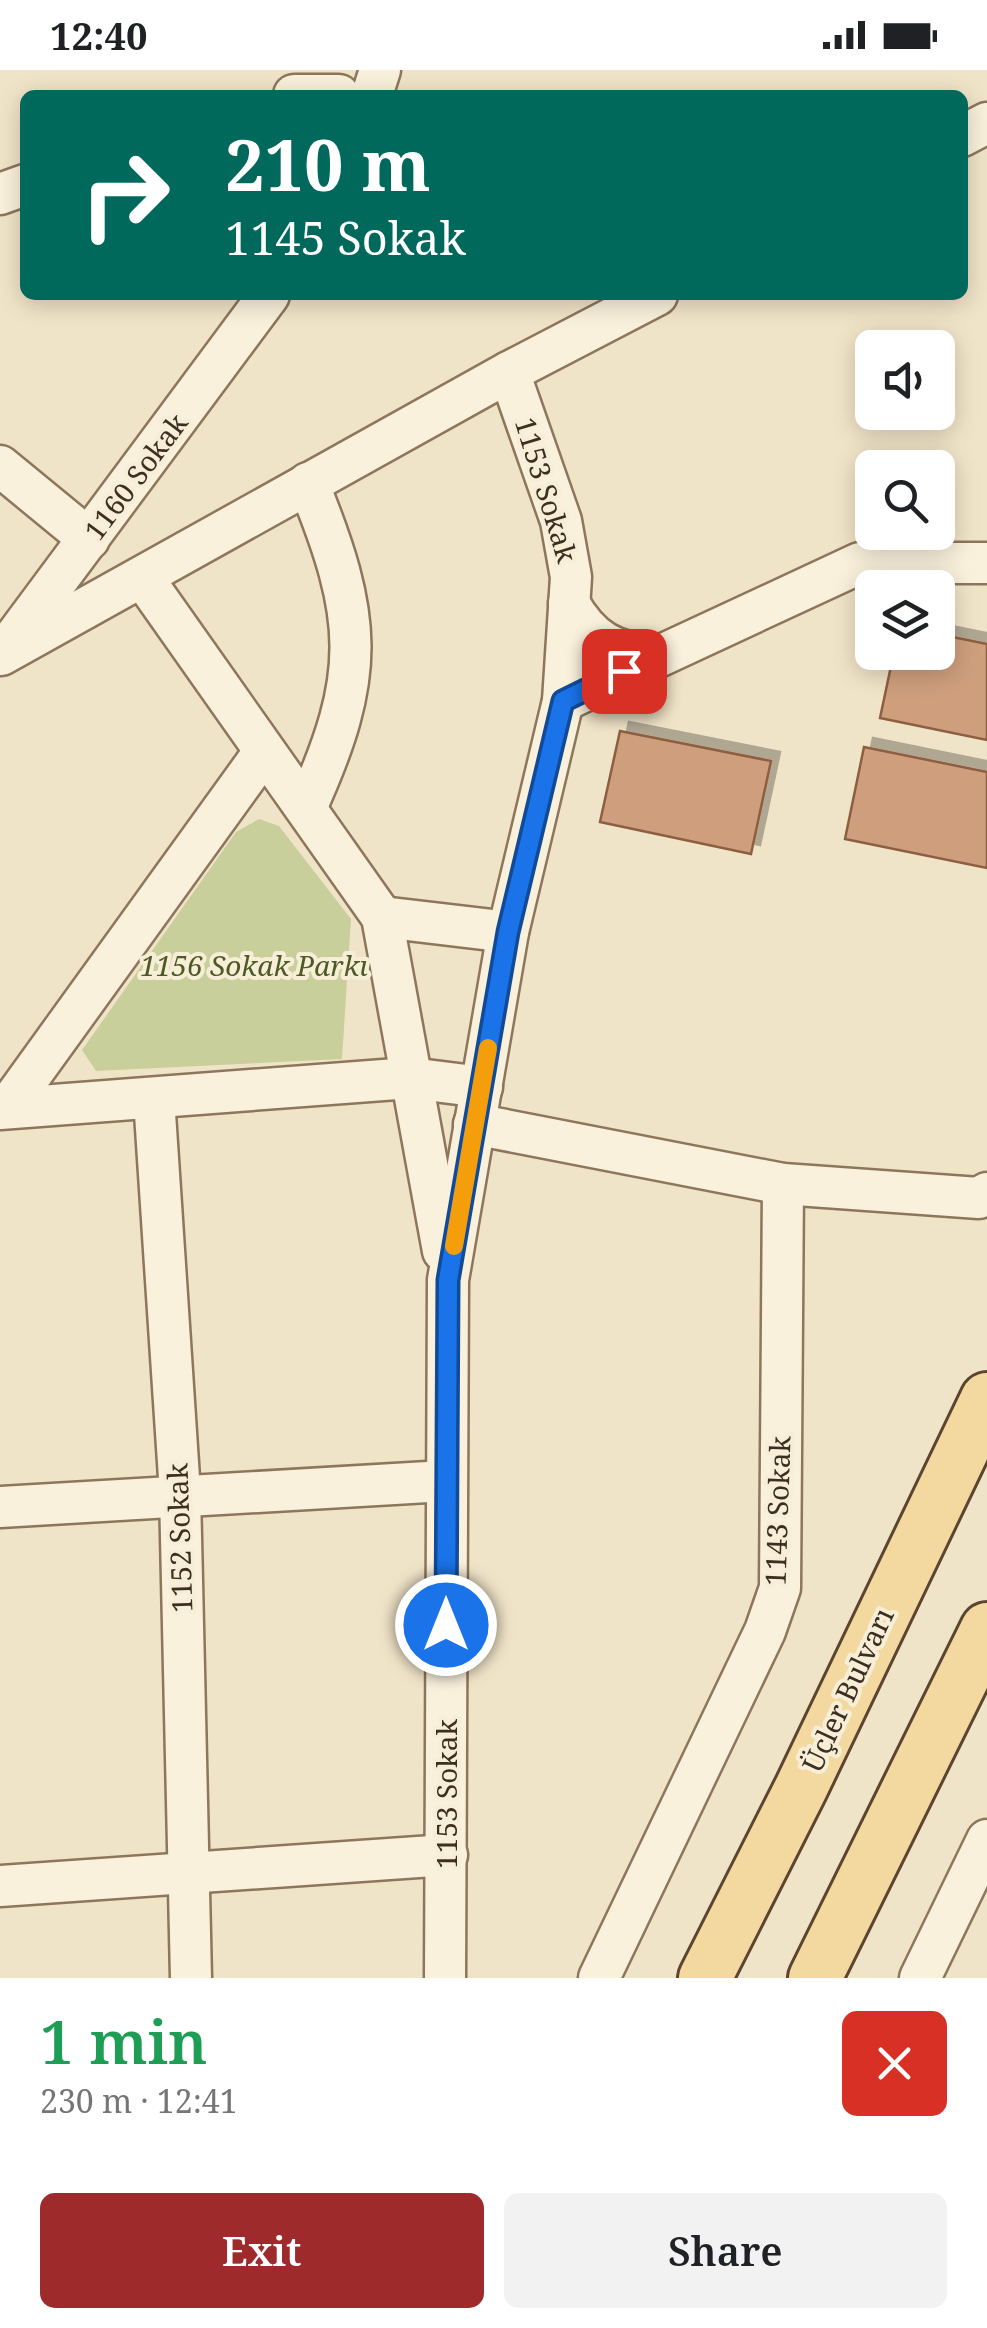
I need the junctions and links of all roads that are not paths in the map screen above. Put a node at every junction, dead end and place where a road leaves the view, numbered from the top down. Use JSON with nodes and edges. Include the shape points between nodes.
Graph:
{"nodes":[{"id":1,"x":265,"y":300,"type":"edge"},
{"id":2,"x":647,"y":300,"type":"edge"},
{"id":3,"x":509,"y":372,"type":"junction"},
{"id":4,"x":0,"y":466,"type":"edge"},
{"id":5,"x":308,"y":484,"type":"junction"},
{"id":6,"x":90,"y":539,"type":"junction"},
{"id":7,"x":987,"y":563,"type":"edge"},
{"id":8,"x":143,"y":578,"type":"junction"},
{"id":9,"x":570,"y":603,"type":"junction"},
{"id":10,"x":0,"y":656,"type":"edge"},
{"id":11,"x":655,"y":656,"type":"junction"},
{"id":12,"x":563,"y":701,"type":"junction"},
{"id":13,"x":264,"y":752,"type":"junction"},
{"id":14,"x":306,"y":808,"type":"junction"},
{"id":15,"x":382,"y":917,"type":"junction"},
{"id":16,"x":508,"y":932,"type":"junction"},
{"id":17,"x":410,"y":1078,"type":"junction"},
{"id":18,"x":154,"y":1098,"type":"junction"},
{"id":19,"x":478,"y":1106,"type":"junction"},
{"id":20,"x":4,"y":1108,"type":"edge"},
{"id":21,"x":783,"y":1184,"type":"junction"},
{"id":22,"x":983,"y":1196,"type":"edge"},
{"id":23,"x":448,"y":1280,"type":"junction"},
{"id":24,"x":987,"y":1399,"type":"edge"},
{"id":25,"x":445,"y":1481,"type":"junction"},
{"id":26,"x":180,"y":1494,"type":"junction"},
{"id":27,"x":0,"y":1507,"type":"edge"},
{"id":28,"x":987,"y":1629,"type":"edge"},
{"id":29,"x":987,"y":1840,"type":"edge"},
{"id":30,"x":447,"y":1855,"type":"junction"},
{"id":31,"x":188,"y":1873,"type":"junction"},
{"id":32,"x":0,"y":1886,"type":"edge"},
{"id":33,"x":734,"y":1918,"type":"junction"},
{"id":34,"x":191,"y":1978,"type":"edge"},
{"id":35,"x":445,"y":1978,"type":"edge"},
{"id":36,"x":599,"y":1978,"type":"edge"},
{"id":37,"x":696,"y":1978,"type":"edge"},
{"id":38,"x":705,"y":1978,"type":"edge"},
{"id":39,"x":816,"y":1978,"type":"edge"},
{"id":40,"x":920,"y":1978,"type":"edge"}],
"edges":[{"from":1,"to":6,"type":"street","name":"1160 Sokak"},
{"from":2,"to":3,"type":"street"},
{"from":3,"to":5,"type":"street"},
{"from":3,"to":9,"type":"street","name":"1153 Sokak","via":[[561,521]]},
{"from":4,"to":6,"type":"street"},
{"from":5,"to":8,"type":"street"},
{"from":5,"to":14,"type":"street","via":[[340,561],[351,634],[344,713]]},
{"from":6,"to":10,"type":"street","name":"1160 Sokak"},
{"from":7,"to":11,"type":"street","via":[[860,563]]},
{"from":8,"to":10,"type":"street"},
{"from":8,"to":13,"type":"street"},
{"from":9,"to":11,"type":"street","via":[[606,647]]},
{"from":9,"to":12,"type":"street","name":"1153 Sokak"},
{"from":11,"to":12,"type":"street"},
{"from":12,"to":16,"type":"street","name":"1153 Sokak"},
{"from":13,"to":14,"type":"street"},
{"from":13,"to":20,"type":"street"},
{"from":14,"to":15,"type":"street"},
{"from":15,"to":16,"type":"street"},
{"from":15,"to":17,"type":"street"},
{"from":16,"to":19,"type":"street","name":"1153 Sokak"},
{"from":17,"to":18,"type":"street"},
{"from":17,"to":19,"type":"street"},
{"from":17,"to":23,"type":"street"},
{"from":18,"to":20,"type":"street"},
{"from":18,"to":26,"type":"street","name":"1152 Sokak"},
{"from":19,"to":21,"type":"street"},
{"from":19,"to":23,"type":"street","name":"1153 Sokak"},
{"from":21,"to":22,"type":"street"},
{"from":21,"to":36,"type":"street","name":"1143 Sokak","via":[[780,1588]]},
{"from":23,"to":25,"type":"street","name":"1153 Sokak"},
{"from":24,"to":33,"type":"main road","name":"Üçler Bulvarı"},
{"from":25,"to":26,"type":"street"},
{"from":25,"to":30,"type":"street","name":"1153 Sokak"},
{"from":26,"to":27,"type":"street"},
{"from":26,"to":31,"type":"street","name":"1152 Sokak"},
{"from":28,"to":39,"type":"main road"},
{"from":29,"to":40,"type":"street"},
{"from":30,"to":31,"type":"street"},
{"from":30,"to":35,"type":"street","name":"1153 Sokak"},
{"from":31,"to":32,"type":"street"},
{"from":31,"to":34,"type":"street","name":"1152 Sokak"},
{"from":33,"to":37,"type":"street"},
{"from":33,"to":38,"type":"main road","name":"Üçler Bulvarı"}]}
